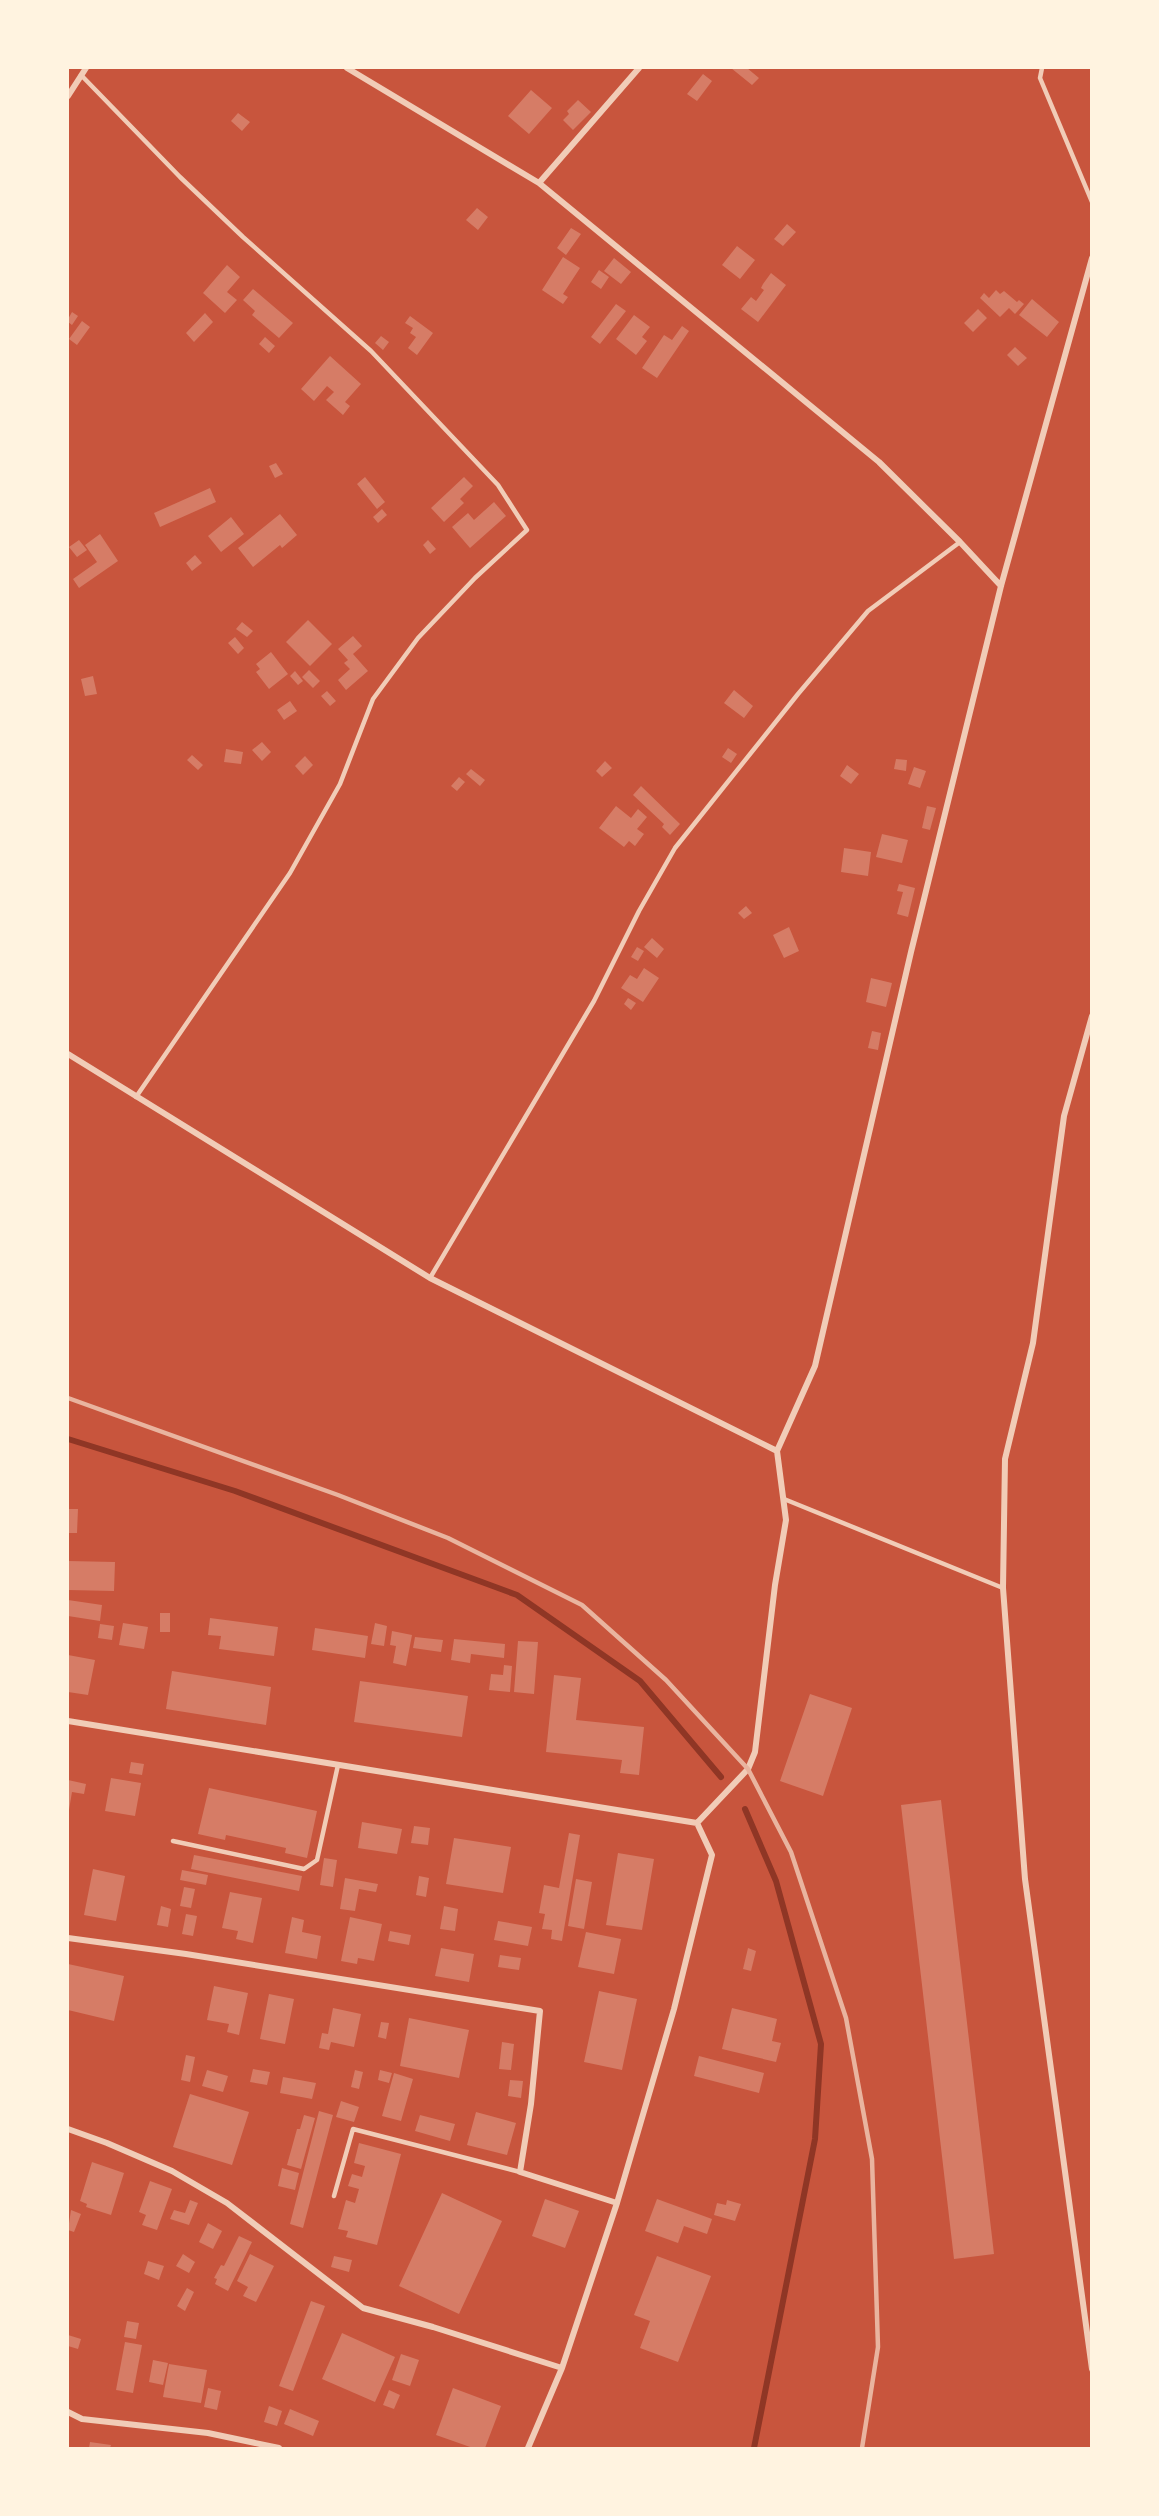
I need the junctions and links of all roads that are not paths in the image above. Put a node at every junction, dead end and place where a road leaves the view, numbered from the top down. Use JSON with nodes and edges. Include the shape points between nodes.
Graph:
{"nodes":[{"id":1,"x":86,"y":68,"type":"edge"},
{"id":2,"x":347,"y":68,"type":"edge"},
{"id":3,"x":639,"y":68,"type":"edge"},
{"id":4,"x":1042,"y":68,"type":"edge"},
{"id":5,"x":81,"y":75,"type":"junction"},
{"id":6,"x":68,"y":96,"type":"edge"},
{"id":7,"x":539,"y":183,"type":"junction"},
{"id":8,"x":1092,"y":202,"type":"edge"},
{"id":9,"x":1092,"y":258,"type":"edge"},
{"id":10,"x":960,"y":542,"type":"junction"},
{"id":11,"x":1001,"y":586,"type":"junction"},
{"id":12,"x":1092,"y":1016,"type":"edge"},
{"id":13,"x":68,"y":1054,"type":"edge"},
{"id":14,"x":135,"y":1097,"type":"junction"},
{"id":15,"x":430,"y":1278,"type":"junction"},
{"id":16,"x":777,"y":1450,"type":"junction"},
{"id":17,"x":784,"y":1499,"type":"junction"},
{"id":18,"x":1002,"y":1588,"type":"junction"},
{"id":19,"x":68,"y":1721,"type":"edge"},
{"id":20,"x":338,"y":1765,"type":"junction"},
{"id":21,"x":697,"y":1824,"type":"junction"},
{"id":22,"x":174,"y":1841,"type":"dead end"},
{"id":23,"x":68,"y":1938,"type":"edge"},
{"id":24,"x":68,"y":2129,"type":"edge"},
{"id":25,"x":520,"y":2172,"type":"junction"},
{"id":26,"x":334,"y":2196,"type":"dead end"},
{"id":27,"x":617,"y":2203,"type":"junction"},
{"id":28,"x":562,"y":2368,"type":"junction"},
{"id":29,"x":1092,"y":2369,"type":"edge"},
{"id":30,"x":68,"y":2412,"type":"edge"},
{"id":31,"x":279,"y":2448,"type":"edge"},
{"id":32,"x":528,"y":2448,"type":"edge"}],
"edges":[{"from":1,"to":5,"type":"street"},
{"from":2,"to":7,"type":"street"},
{"from":3,"to":7,"type":"street"},
{"from":4,"to":8,"type":"lane","via":[[1040,78]]},
{"from":5,"to":6,"type":"street"},
{"from":5,"to":14,"type":"lane","via":[[227,222],[371,351],[498,485],[527,530],[418,638],[373,699],[340,784],[290,873]]},
{"from":7,"to":10,"type":"street","via":[[879,462]]},
{"from":9,"to":11,"type":"street"},
{"from":10,"to":11,"type":"street"},
{"from":10,"to":15,"type":"lane","via":[[868,611],[675,848],[594,1001]]},
{"from":11,"to":16,"type":"street","via":[[815,1366]]},
{"from":12,"to":18,"type":"street","via":[[1064,1116],[1033,1343],[1005,1460]]},
{"from":13,"to":14,"type":"street"},
{"from":14,"to":15,"type":"street"},
{"from":15,"to":16,"type":"street"},
{"from":16,"to":17,"type":"street"},
{"from":17,"to":18,"type":"lane"},
{"from":17,"to":21,"type":"street","via":[[786,1520],[755,1752],[748,1769]]},
{"from":18,"to":29,"type":"street","via":[[1025,1879]]},
{"from":19,"to":20,"type":"street"},
{"from":20,"to":21,"type":"street"},
{"from":20,"to":22,"type":"lane","via":[[317,1860],[304,1869]]},
{"from":21,"to":27,"type":"street","via":[[712,1855],[674,2009]]},
{"from":23,"to":25,"type":"street","via":[[540,2011]]},
{"from":24,"to":28,"type":"street","via":[[172,2171],[227,2203],[363,2308]]},
{"from":25,"to":26,"type":"lane","via":[[353,2129]]},
{"from":25,"to":27,"type":"street"},
{"from":27,"to":28,"type":"street"},
{"from":28,"to":32,"type":"street"},
{"from":30,"to":31,"type":"street","via":[[82,2419],[208,2433]]}]}
